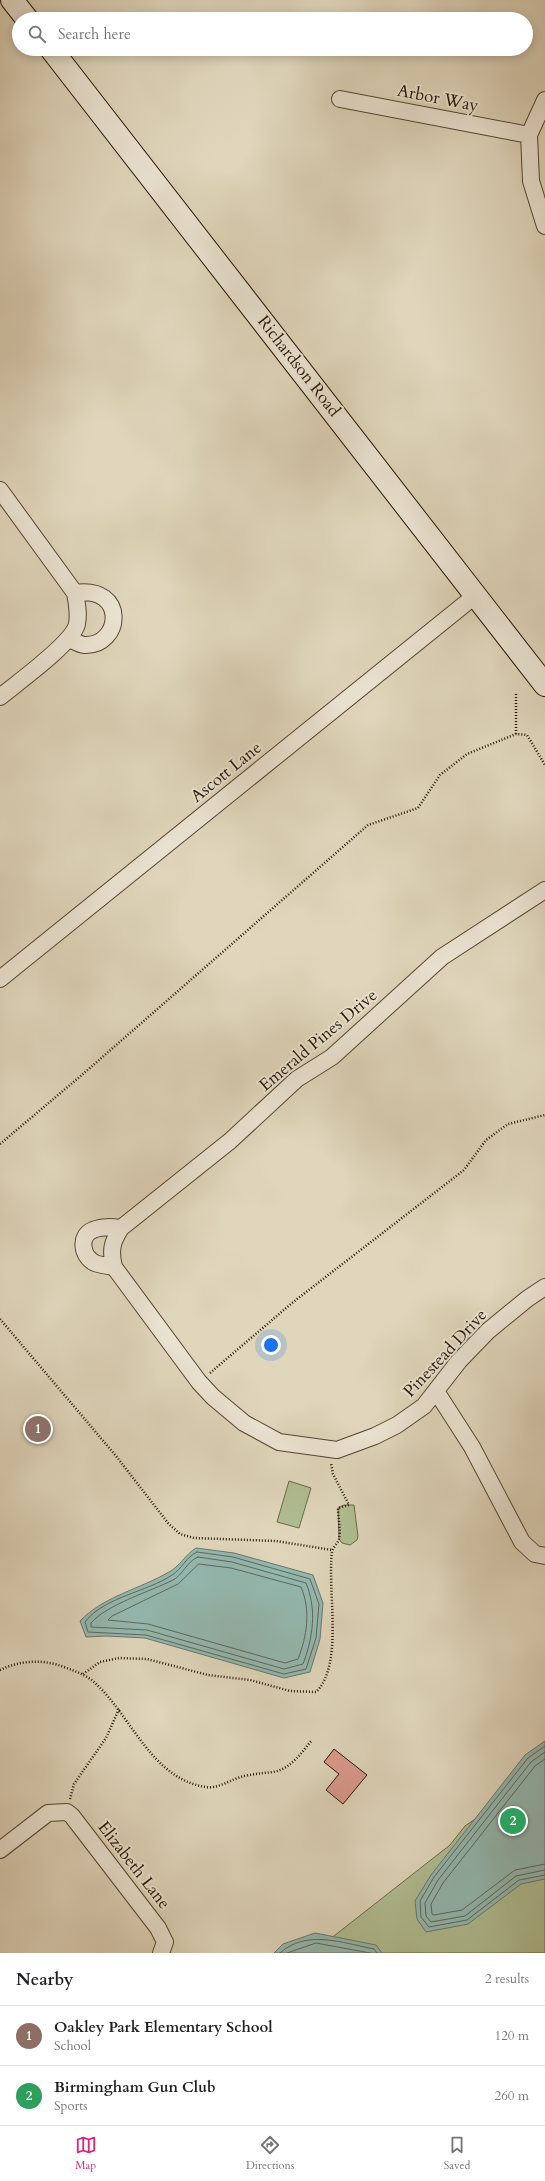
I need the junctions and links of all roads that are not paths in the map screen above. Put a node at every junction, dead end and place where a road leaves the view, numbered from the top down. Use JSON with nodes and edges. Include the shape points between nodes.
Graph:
{"nodes":[{"id":1,"x":5,"y":0,"type":"edge"},
{"id":2,"x":12,"y":0,"type":"edge"},
{"id":3,"x":0,"y":4,"type":"edge"},
{"id":4,"x":21,"y":12,"type":"edge"},
{"id":5,"x":55,"y":56,"type":"edge"},
{"id":6,"x":340,"y":99,"type":"dead end"},
{"id":7,"x":545,"y":100,"type":"edge"},
{"id":8,"x":529,"y":134,"type":"junction"},
{"id":9,"x":545,"y":226,"type":"edge"},
{"id":10,"x":0,"y":490,"type":"edge"},
{"id":11,"x":75,"y":593,"type":"junction"},
{"id":12,"x":476,"y":595,"type":"junction"},
{"id":13,"x":70,"y":639,"type":"junction"},
{"id":14,"x":545,"y":685,"type":"edge"},
{"id":15,"x":0,"y":697,"type":"edge"},
{"id":16,"x":545,"y":890,"type":"edge"},
{"id":17,"x":0,"y":979,"type":"edge"},
{"id":18,"x":121,"y":1228,"type":"junction"},
{"id":19,"x":112,"y":1260,"type":"junction"},
{"id":20,"x":545,"y":1287,"type":"edge"},
{"id":21,"x":436,"y":1391,"type":"junction"},
{"id":22,"x":545,"y":1556,"type":"edge"},
{"id":23,"x":0,"y":1850,"type":"edge"},
{"id":24,"x":161,"y":1953,"type":"edge"}],
"edges":[{"from":1,"to":3,"type":"street"},
{"from":2,"to":4,"type":"street"},
{"from":5,"to":12,"type":"street","name":"Richardson Road"},
{"from":6,"to":8,"type":"street","name":"Arbor Way"},
{"from":7,"to":8,"type":"street"},
{"from":8,"to":9,"type":"street","via":[[531,181]]},
{"from":10,"to":11,"type":"street"},
{"from":11,"to":13,"type":"street","via":[[77,625]]},
{"from":11,"to":13,"type":"street","via":[[90,591],[103,596],[112,608],[114,622],[108,635],[97,643],[83,645]]},
{"from":12,"to":14,"type":"street","name":"Richardson Road"},
{"from":12,"to":17,"type":"street","name":"Ascott Lane"},
{"from":13,"to":15,"type":"street"},
{"from":16,"to":18,"type":"street","name":"Emerald Pines Drive","via":[[442,957],[332,1057],[297,1079],[230,1141]]},
{"from":18,"to":19,"type":"street","name":"Emerald Pines Drive","via":[[113,1240]]},
{"from":18,"to":19,"type":"street","via":[[104,1227],[92,1230],[85,1237],[83,1246],[87,1257],[95,1263]]},
{"from":19,"to":21,"type":"street","name":"Pinestead Drive","via":[[199,1382],[244,1423],[279,1442],[337,1450],[397,1425],[424,1406]]},
{"from":20,"to":21,"type":"street","name":"Pinestead Drive","via":[[488,1331],[459,1361]]},
{"from":21,"to":22,"type":"street","via":[[472,1447],[522,1542],[535,1554]]},
{"from":23,"to":24,"type":"street","name":"Elizabeth Lane","via":[[48,1813],[62,1812],[72,1816],[158,1928],[165,1942]]}]}
